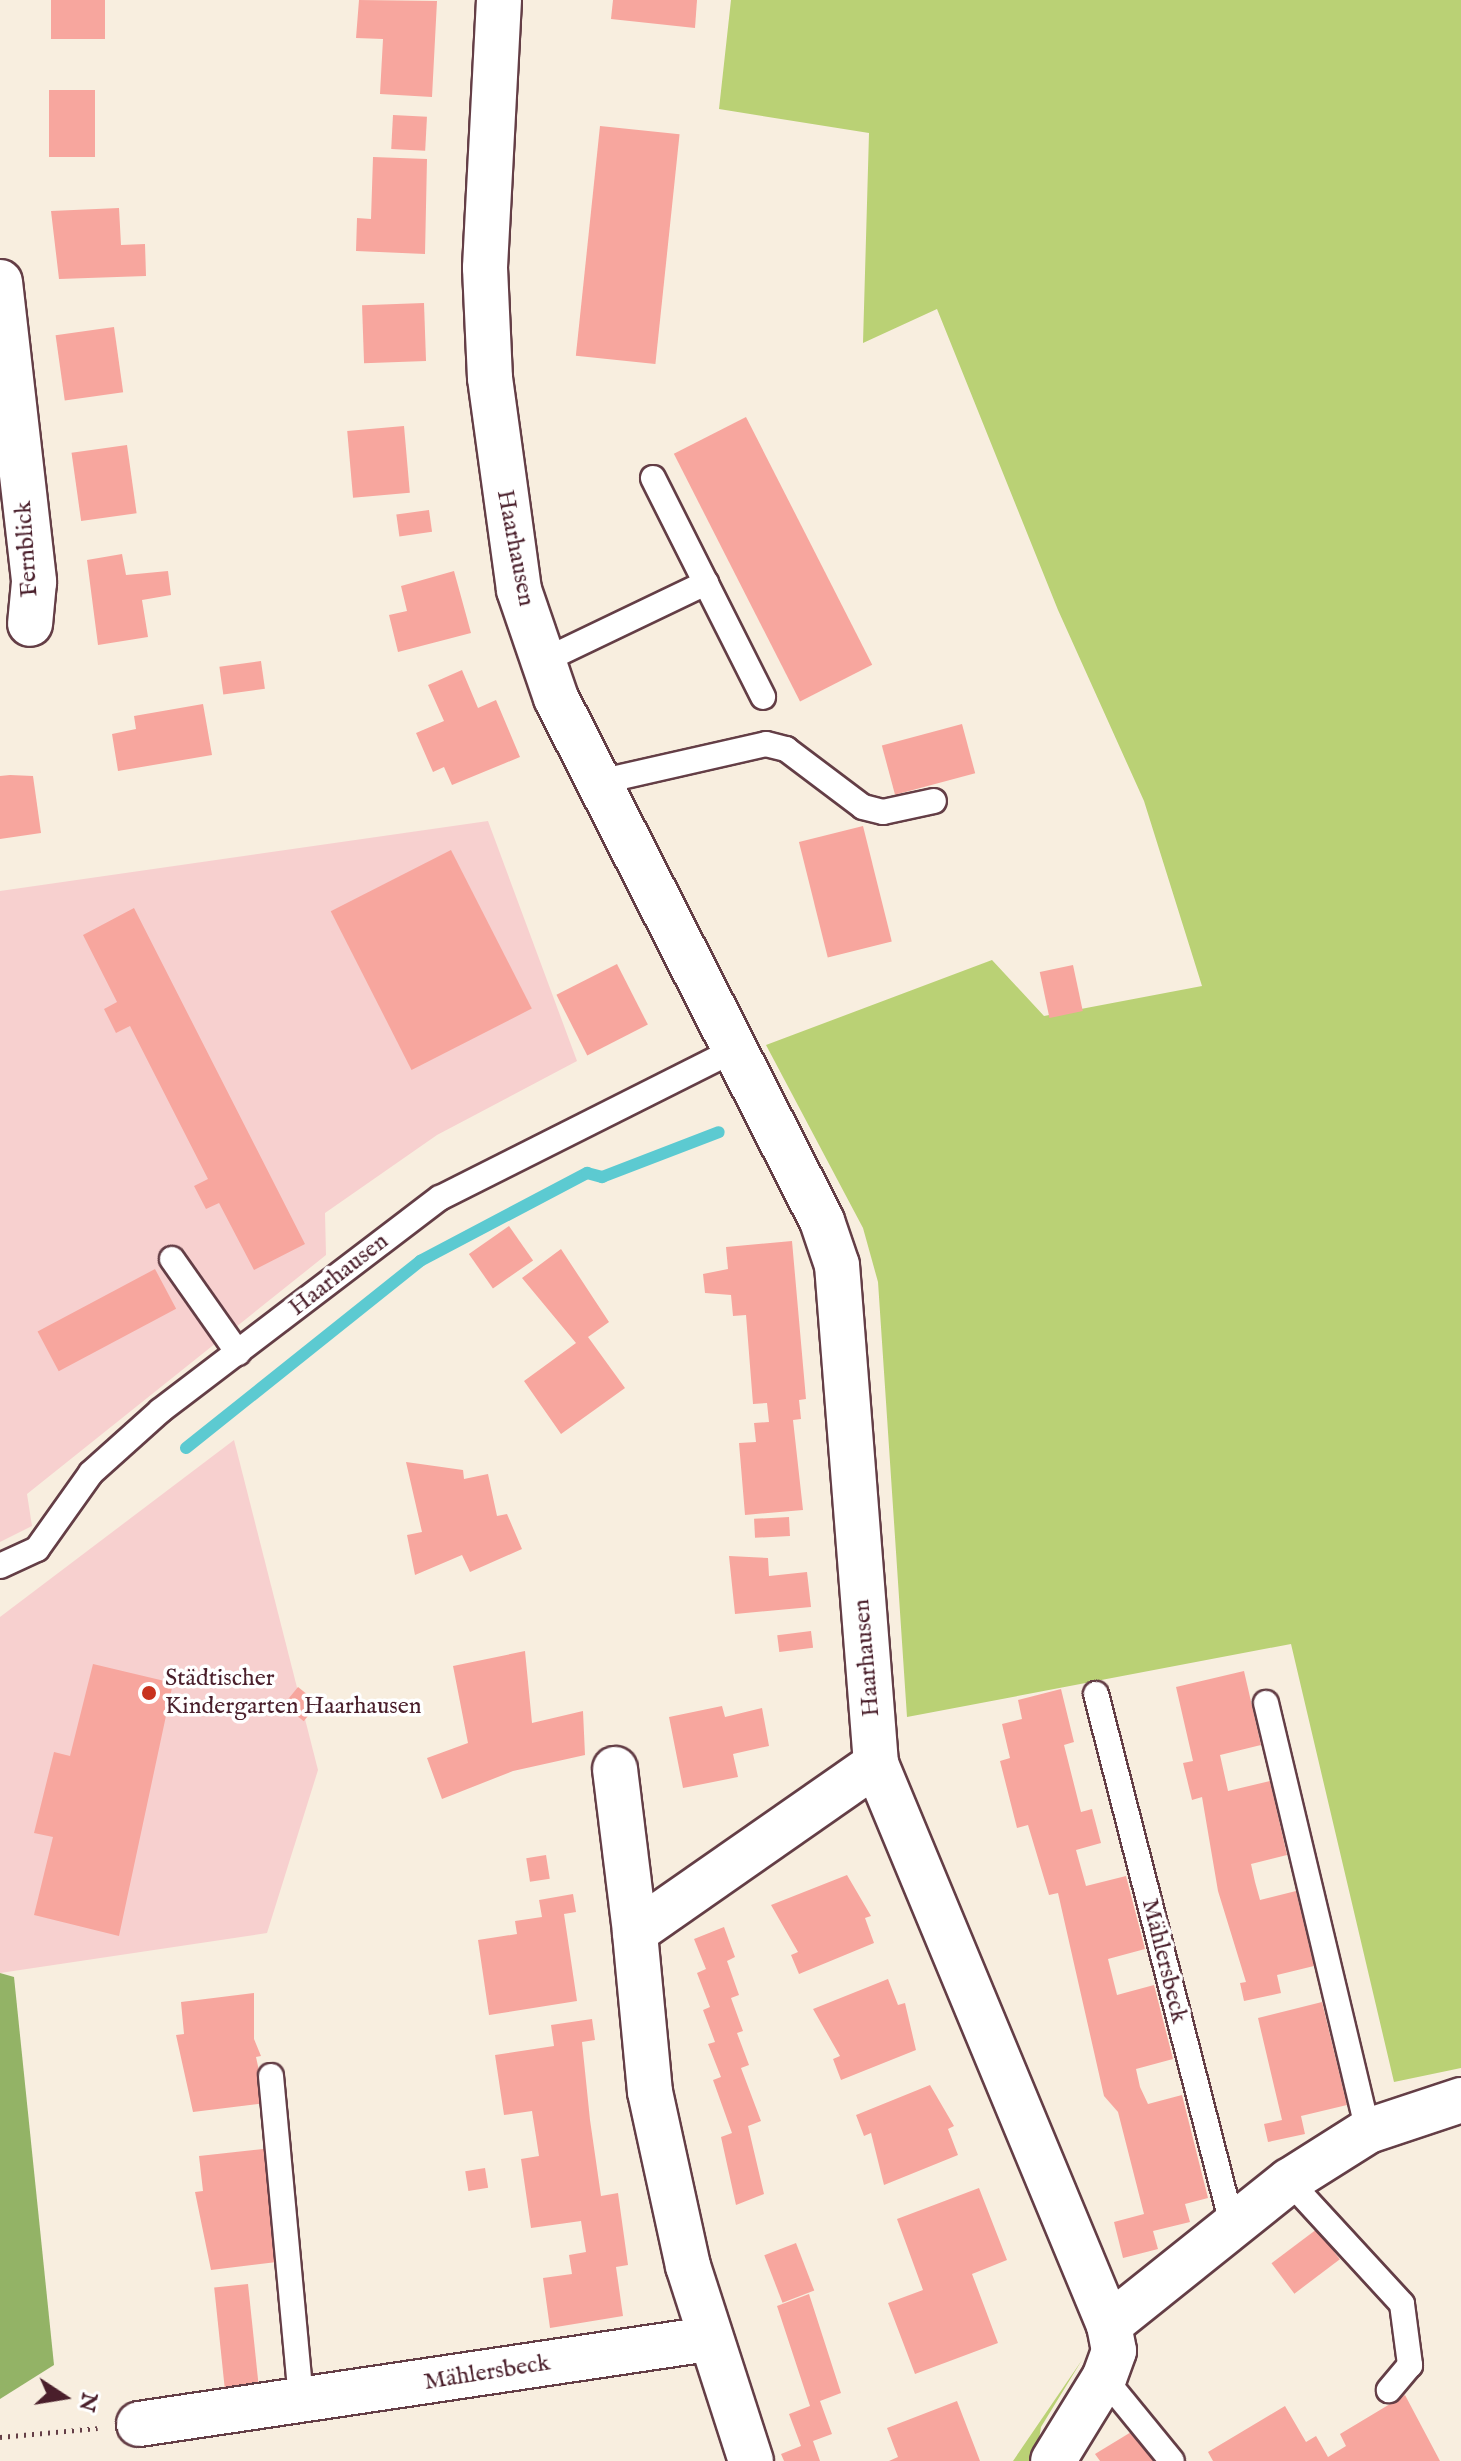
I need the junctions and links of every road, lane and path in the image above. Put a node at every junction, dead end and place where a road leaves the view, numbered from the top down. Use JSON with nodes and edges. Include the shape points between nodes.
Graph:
{"nodes":[{"id":1,"x":499,"y":0,"type":"edge"},
{"id":2,"x":0,"y":282,"type":"edge"},
{"id":3,"x":653,"y":478,"type":"dead end"},
{"id":4,"x":706,"y":583,"type":"junction"},
{"id":5,"x":30,"y":624,"type":"dead end"},
{"id":6,"x":543,"y":661,"type":"junction"},
{"id":7,"x":763,"y":697,"type":"dead end"},
{"id":8,"x":599,"y":782,"type":"junction"},
{"id":9,"x":934,"y":801,"type":"dead end"},
{"id":10,"x":730,"y":1052,"type":"junction"},
{"id":11,"x":172,"y":1259,"type":"dead end"},
{"id":12,"x":238,"y":1353,"type":"junction"},
{"id":13,"x":0,"y":1566,"type":"edge"},
{"id":14,"x":1096,"y":1694,"type":"dead end"},
{"id":15,"x":1266,"y":1703,"type":"dead end"},
{"id":16,"x":876,"y":1764,"type":"junction"},
{"id":17,"x":615,"y":1769,"type":"dead end"},
{"id":18,"x":635,"y":1932,"type":"junction"},
{"id":19,"x":271,"y":2076,"type":"dead end"},
{"id":20,"x":1461,"y":2100,"type":"edge"},
{"id":21,"x":1368,"y":2131,"type":"junction"},
{"id":22,"x":1289,"y":2181,"type":"junction"},
{"id":23,"x":1233,"y":2228,"type":"junction"},
{"id":24,"x":1109,"y":2325,"type":"junction"},
{"id":25,"x":708,"y":2339,"type":"junction"},
{"id":26,"x":1104,"y":2378,"type":"junction"},
{"id":27,"x":1389,"y":2390,"type":"dead end"},
{"id":28,"x":301,"y":2401,"type":"junction"},
{"id":29,"x":139,"y":2424,"type":"joint"},
{"id":30,"x":0,"y":2437,"type":"edge"},
{"id":31,"x":751,"y":2461,"type":"edge"},
{"id":32,"x":1053,"y":2461,"type":"edge"},
{"id":33,"x":1172,"y":2461,"type":"edge"}],
"edges":[{"from":1,"to":6,"type":"street","name":"Haarhausen","via":[[485,268],[490,378],[519,590]]},
{"from":2,"to":5,"type":"street","name":"Fernblick","via":[[34,582]]},
{"from":3,"to":4,"type":"lane"},
{"from":4,"to":6,"type":"lane"},
{"from":4,"to":7,"type":"lane"},
{"from":6,"to":8,"type":"street","name":"Haarhausen"},
{"from":8,"to":9,"type":"lane","via":[[766,744],[786,749],[863,807],[883,812]]},
{"from":8,"to":10,"type":"street","name":"Haarhausen"},
{"from":10,"to":12,"type":"lane","name":"Haarhausen","via":[[440,1198]]},
{"from":10,"to":16,"type":"street","name":"Haarhausen","via":[[822,1221],[846,1303]]},
{"from":11,"to":12,"type":"lane"},
{"from":12,"to":13,"type":"lane","name":"Haarhausen","via":[[91,1473],[37,1549]]},
{"from":14,"to":23,"type":"lane","name":"Mählersbeck"},
{"from":15,"to":21,"type":"lane"},
{"from":16,"to":18,"type":"street"},
{"from":16,"to":24,"type":"street","name":"Haarhausen"},
{"from":17,"to":18,"type":"street"},
{"from":18,"to":25,"type":"street","via":[[650,2092]]},
{"from":19,"to":28,"type":"lane"},
{"from":20,"to":21,"type":"street"},
{"from":21,"to":22,"type":"street"},
{"from":22,"to":23,"type":"street"},
{"from":22,"to":27,"type":"lane","via":[[1402,2304],[1410,2365]]},
{"from":23,"to":24,"type":"street"},
{"from":24,"to":26,"type":"street","via":[[1114,2351]]},
{"from":25,"to":28,"type":"street","name":"Mählersbeck"},
{"from":25,"to":31,"type":"street"},
{"from":26,"to":32,"type":"street"},
{"from":26,"to":33,"type":"lane"},
{"from":28,"to":29,"type":"street","name":"Mählersbeck"},
{"from":29,"to":30,"type":"path"}]}
